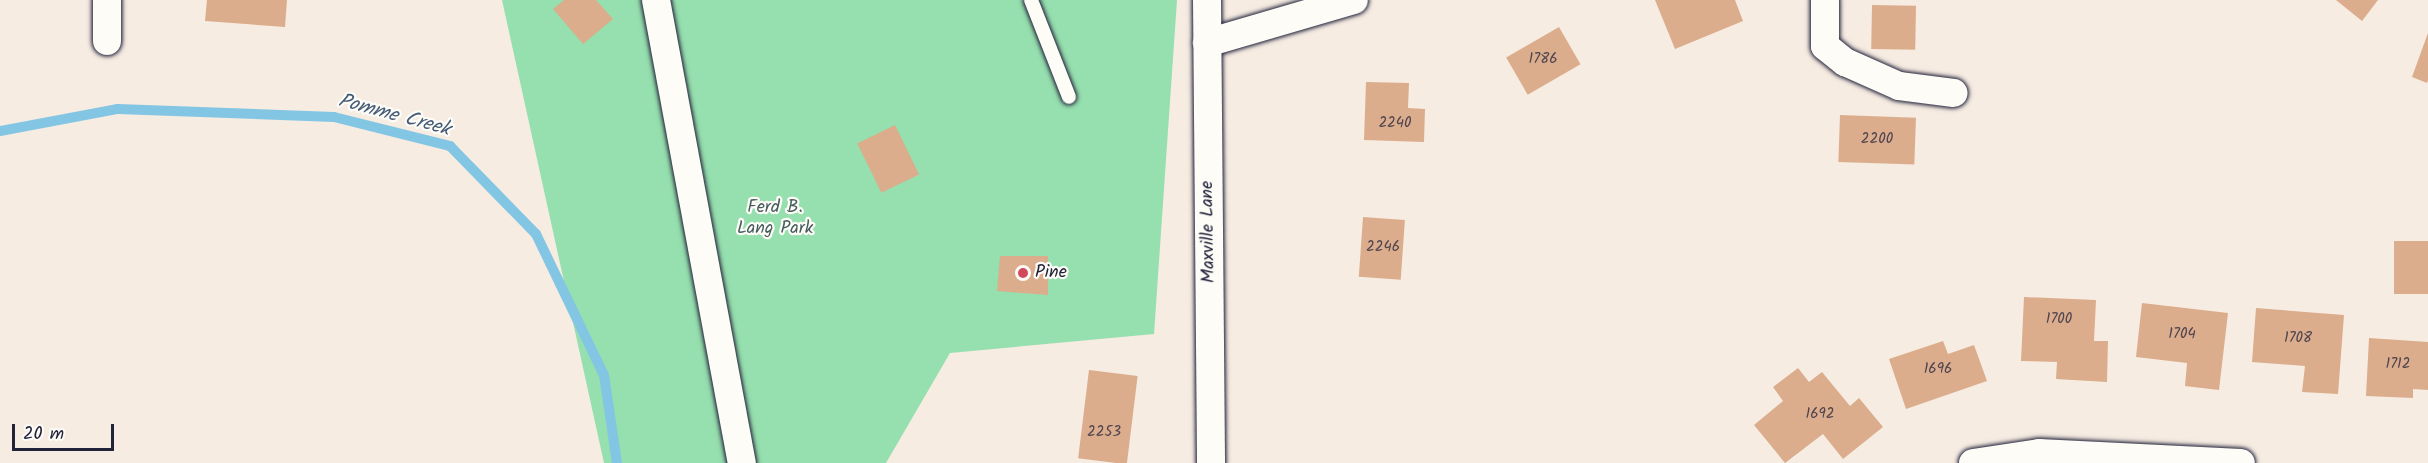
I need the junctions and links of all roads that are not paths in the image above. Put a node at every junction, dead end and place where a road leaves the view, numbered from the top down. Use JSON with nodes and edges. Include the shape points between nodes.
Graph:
{"nodes":[{"id":1,"x":107,"y":0,"type":"edge"},
{"id":2,"x":656,"y":0,"type":"edge"},
{"id":3,"x":1031,"y":0,"type":"edge"},
{"id":4,"x":1207,"y":0,"type":"edge"},
{"id":5,"x":1354,"y":0,"type":"edge"},
{"id":6,"x":1825,"y":0,"type":"edge"},
{"id":7,"x":107,"y":40,"type":"dead end"},
{"id":8,"x":1207,"y":44,"type":"junction"},
{"id":9,"x":1954,"y":93,"type":"dead end"},
{"id":10,"x":1069,"y":97,"type":"dead end"},
{"id":11,"x":742,"y":463,"type":"edge"},
{"id":12,"x":1211,"y":463,"type":"edge"},
{"id":13,"x":1973,"y":463,"type":"edge"},
{"id":14,"x":2241,"y":463,"type":"edge"}],
"edges":[{"from":1,"to":7,"type":"street"},
{"from":2,"to":11,"type":"street"},
{"from":3,"to":10,"type":"lane"},
{"from":4,"to":8,"type":"street","name":"Maxville Lane"},
{"from":5,"to":8,"type":"street"},
{"from":6,"to":9,"type":"street","via":[[1825,46],[1845,62],[1899,86]]},
{"from":8,"to":12,"type":"street","name":"Maxville Lane"},
{"from":13,"to":14,"type":"street","via":[[2039,453]]}]}
